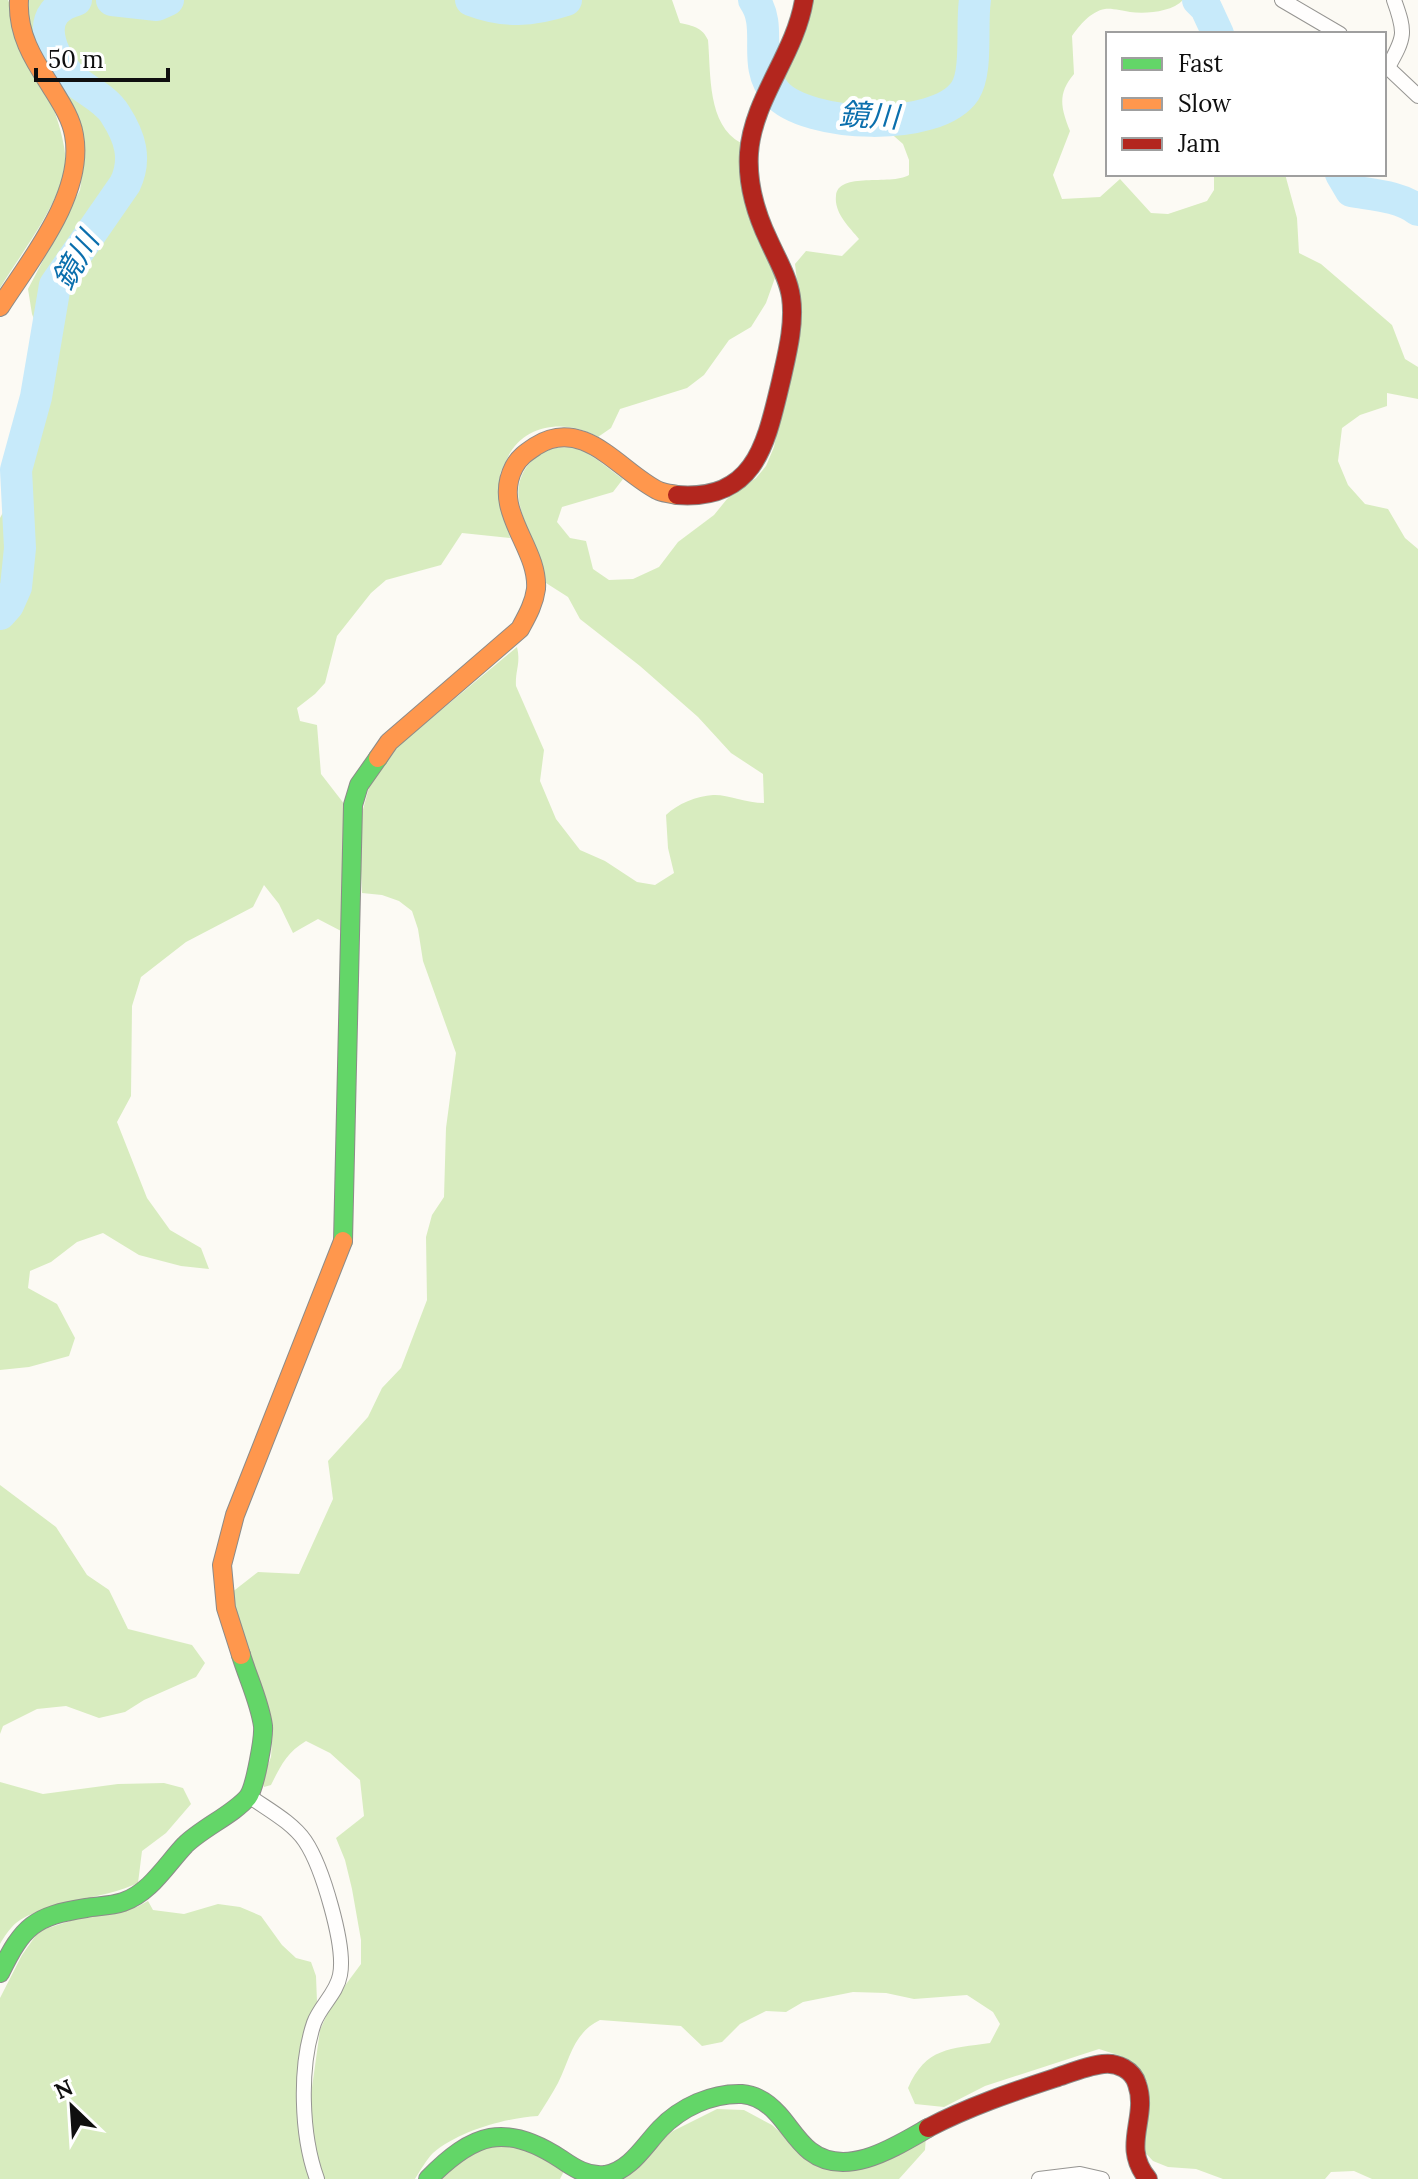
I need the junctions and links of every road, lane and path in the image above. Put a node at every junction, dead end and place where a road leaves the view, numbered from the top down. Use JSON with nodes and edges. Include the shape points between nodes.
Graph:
{"nodes":[{"id":1,"x":19,"y":0,"type":"edge"},
{"id":2,"x":804,"y":0,"type":"edge"},
{"id":3,"x":1282,"y":0,"type":"edge"},
{"id":4,"x":1394,"y":0,"type":"edge"},
{"id":5,"x":1337,"y":32,"type":"edge"},
{"id":6,"x":1386,"y":66,"type":"edge"},
{"id":7,"x":1418,"y":96,"type":"edge"},
{"id":8,"x":0,"y":307,"type":"edge"},
{"id":9,"x":249,"y":1796,"type":"junction"},
{"id":10,"x":0,"y":1973,"type":"edge"},
{"id":11,"x":317,"y":2179,"type":"edge"},
{"id":12,"x":428,"y":2179,"type":"edge"},
{"id":13,"x":1039,"y":2179,"type":"edge"},
{"id":14,"x":1102,"y":2179,"type":"edge"},
{"id":15,"x":1148,"y":2179,"type":"edge"}],
"edges":[{"from":1,"to":8,"type":"street","via":[[21,33],[69,117],[77,152],[71,186]]},
{"from":2,"to":9,"type":"street","via":[[803,17],[763,103],[749,154],[754,201],[792,296],[793,315],[757,463],[732,487],[712,494],[672,495],[583,439],[564,436],[533,445],[520,457],[508,482],[508,499],[537,581],[529,615],[520,629],[389,742],[359,785],[353,805],[343,1243],[235,1515],[222,1565],[226,1608],[263,1727]]},
{"from":3,"to":5,"type":"street"},
{"from":4,"to":6,"type":"street","via":[[1404,26],[1403,40]]},
{"from":6,"to":7,"type":"street"},
{"from":9,"to":10,"type":"street","via":[[187,1843],[135,1897],[60,1912],[32,1925],[14,1944]]},
{"from":9,"to":11,"type":"street","via":[[304,1839],[321,1875],[340,1941],[340,1975],[313,2026],[304,2078],[304,2118]]},
{"from":12,"to":15,"type":"street","via":[[467,2146],[498,2136],[527,2139],[575,2168],[606,2175],[629,2164],[669,2120],[731,2093],[750,2094],[774,2108],[822,2159],[855,2161],[988,2102],[1105,2063],[1123,2067],[1136,2082],[1141,2100],[1135,2155]]},
{"from":13,"to":14,"type":"street","via":[[1080,2174]]}]}
